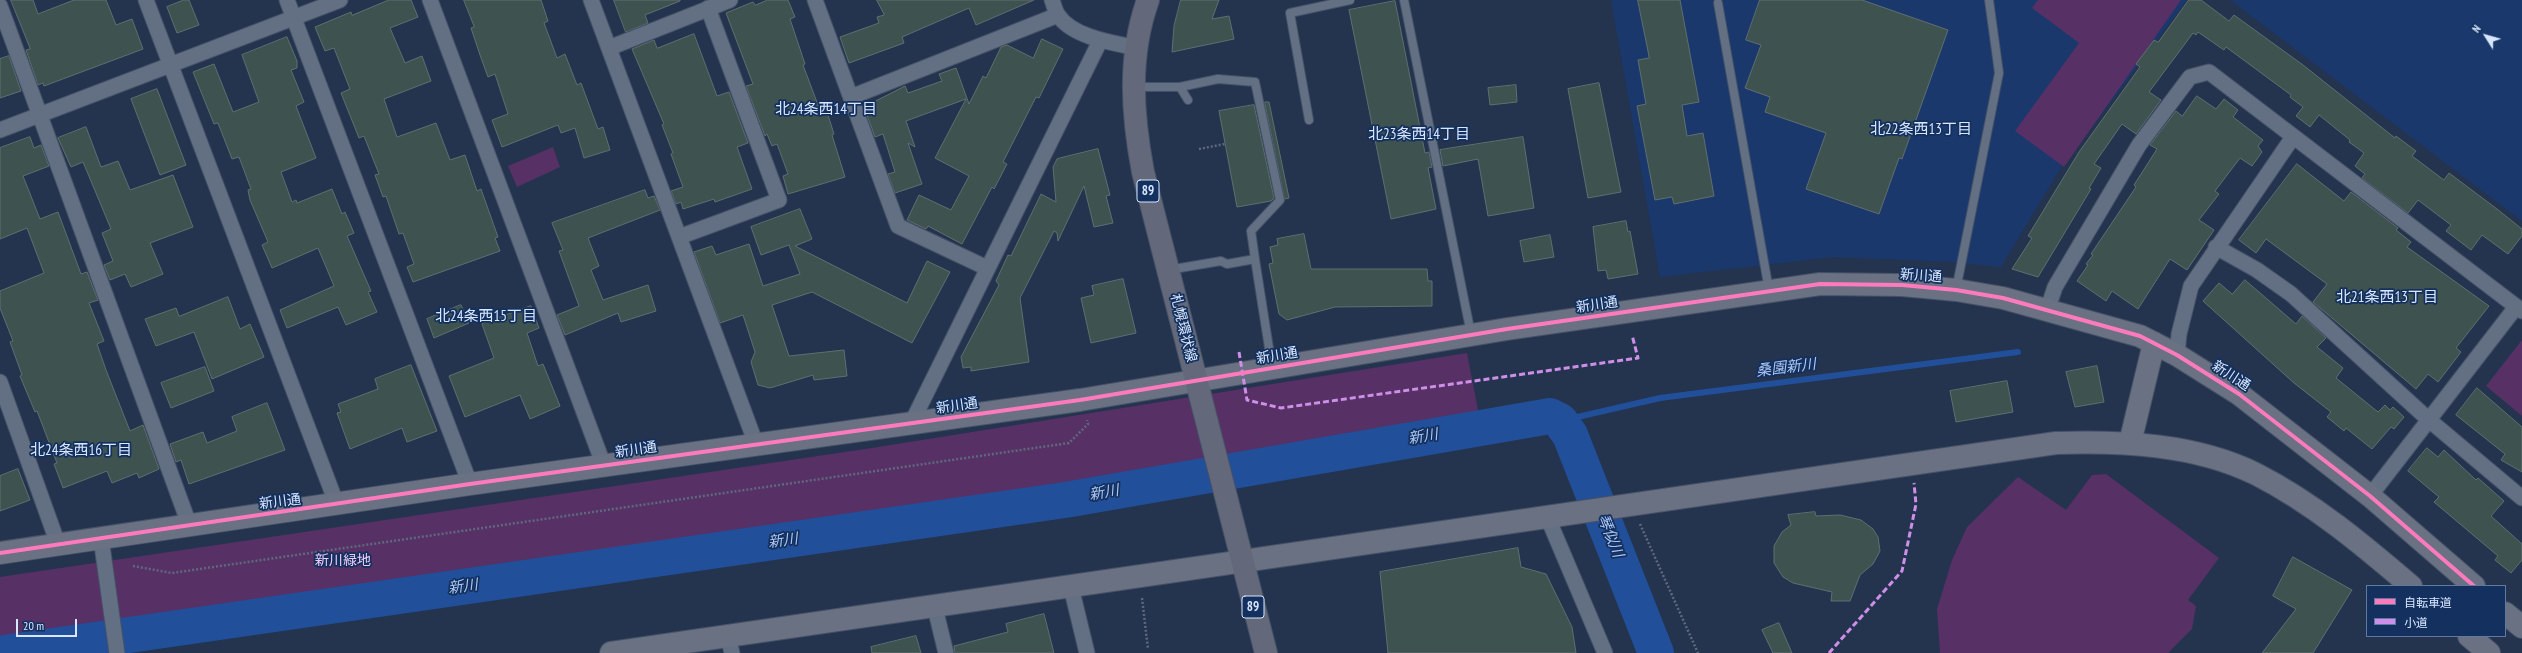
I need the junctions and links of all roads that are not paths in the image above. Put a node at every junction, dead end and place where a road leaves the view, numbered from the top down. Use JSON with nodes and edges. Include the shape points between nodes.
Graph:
{"nodes":[{"id":1,"x":146,"y":0,"type":"edge"},
{"id":2,"x":286,"y":0,"type":"edge"},
{"id":3,"x":340,"y":0,"type":"edge"},
{"id":4,"x":430,"y":0,"type":"edge"},
{"id":5,"x":591,"y":0,"type":"edge"},
{"id":6,"x":730,"y":0,"type":"edge"},
{"id":7,"x":815,"y":0,"type":"edge"},
{"id":8,"x":1052,"y":0,"type":"edge"},
{"id":9,"x":1148,"y":0,"type":"edge"},
{"id":10,"x":1350,"y":0,"type":"edge"},
{"id":11,"x":1404,"y":0,"type":"edge"},
{"id":12,"x":1989,"y":0,"type":"edge"},
{"id":13,"x":1718,"y":3,"type":"dead end"},
{"id":14,"x":0,"y":6,"type":"edge"},
{"id":15,"x":708,"y":8,"type":"junction"},
{"id":16,"x":1058,"y":15,"type":"junction"},
{"id":17,"x":293,"y":18,"type":"junction"},
{"id":18,"x":1100,"y":41,"type":"junction"},
{"id":19,"x":609,"y":48,"type":"junction"},
{"id":20,"x":1137,"y":48,"type":"junction"},
{"id":21,"x":170,"y":65,"type":"junction"},
{"id":22,"x":1133,"y":87,"type":"junction"},
{"id":23,"x":1180,"y":87,"type":"junction"},
{"id":24,"x":851,"y":97,"type":"junction"},
{"id":25,"x":1188,"y":100,"type":"dead end"},
{"id":26,"x":41,"y":114,"type":"junction"},
{"id":27,"x":1309,"y":120,"type":"dead end"},
{"id":28,"x":0,"y":130,"type":"edge"},
{"id":29,"x":2293,"y":137,"type":"junction"},
{"id":30,"x":679,"y":237,"type":"junction"},
{"id":31,"x":2216,"y":247,"type":"junction"},
{"id":32,"x":1255,"y":259,"type":"junction"},
{"id":33,"x":987,"y":268,"type":"junction"},
{"id":34,"x":1168,"y":270,"type":"junction"},
{"id":35,"x":1956,"y":290,"type":"junction"},
{"id":36,"x":1769,"y":291,"type":"junction"},
{"id":37,"x":2519,"y":309,"type":"edge"},
{"id":38,"x":2047,"y":311,"type":"junction"},
{"id":39,"x":1472,"y":335,"type":"junction"},
{"id":40,"x":2154,"y":343,"type":"junction"},
{"id":41,"x":2177,"y":355,"type":"junction"},
{"id":42,"x":1272,"y":368,"type":"junction"},
{"id":43,"x":1196,"y":379,"type":"junction"},
{"id":44,"x":0,"y":382,"type":"edge"},
{"id":45,"x":2429,"y":420,"type":"junction"},
{"id":46,"x":911,"y":424,"type":"junction"},
{"id":47,"x":2130,"y":443,"type":"junction"},
{"id":48,"x":756,"y":444,"type":"junction"},
{"id":49,"x":604,"y":466,"type":"junction"},
{"id":50,"x":470,"y":484,"type":"junction"},
{"id":51,"x":2370,"y":496,"type":"junction"},
{"id":52,"x":2522,"y":498,"type":"edge"},
{"id":53,"x":337,"y":505,"type":"junction"},
{"id":54,"x":1553,"y":515,"type":"junction"},
{"id":55,"x":189,"y":524,"type":"junction"},
{"id":56,"x":101,"y":538,"type":"junction"},
{"id":57,"x":58,"y":544,"type":"junction"},
{"id":58,"x":0,"y":553,"type":"edge"},
{"id":59,"x":1241,"y":561,"type":"junction"},
{"id":60,"x":2410,"y":585,"type":"edge"},
{"id":61,"x":2473,"y":585,"type":"edge"},
{"id":62,"x":1070,"y":587,"type":"junction"},
{"id":63,"x":935,"y":608,"type":"junction"},
{"id":64,"x":2506,"y":613,"type":"edge"},
{"id":65,"x":2522,"y":627,"type":"edge"},
{"id":66,"x":2470,"y":637,"type":"edge"},
{"id":67,"x":730,"y":645,"type":"edge"},
{"id":68,"x":118,"y":653,"type":"edge"},
{"id":69,"x":611,"y":653,"type":"edge"},
{"id":70,"x":946,"y":653,"type":"edge"},
{"id":71,"x":1087,"y":653,"type":"edge"},
{"id":72,"x":1266,"y":653,"type":"edge"},
{"id":73,"x":1605,"y":653,"type":"edge"},
{"id":74,"x":2489,"y":653,"type":"edge"}],
"edges":[{"from":1,"to":21,"type":"street"},
{"from":2,"to":17,"type":"street"},
{"from":3,"to":17,"type":"street"},
{"from":4,"to":49,"type":"street"},
{"from":5,"to":19,"type":"street"},
{"from":6,"to":15,"type":"street"},
{"from":7,"to":24,"type":"street"},
{"from":8,"to":16,"type":"street"},
{"from":9,"to":20,"type":"main road","name":"札幌環状線","number":"89"},
{"from":10,"to":27,"type":"lane","via":[[1290,13]]},
{"from":11,"to":39,"type":"lane"},
{"from":12,"to":35,"type":"lane","via":[[1999,73]]},
{"from":13,"to":36,"type":"lane"},
{"from":14,"to":26,"type":"street"},
{"from":15,"to":19,"type":"street"},
{"from":15,"to":30,"type":"street","via":[[779,200]]},
{"from":16,"to":18,"type":"street","via":[[1068,25]]},
{"from":16,"to":24,"type":"street"},
{"from":17,"to":21,"type":"street"},
{"from":17,"to":50,"type":"street"},
{"from":18,"to":20,"type":"street"},
{"from":18,"to":33,"type":"street"},
{"from":19,"to":30,"type":"street"},
{"from":20,"to":22,"type":"main road","name":"札幌環状線","number":"89"},
{"from":21,"to":26,"type":"street"},
{"from":21,"to":53,"type":"street"},
{"from":22,"to":23,"type":"lane"},
{"from":22,"to":34,"type":"main road","name":"札幌環状線","number":"89","via":[[1135,130],[1143,172]]},
{"from":23,"to":25,"type":"lane"},
{"from":23,"to":32,"type":"lane","via":[[1218,79],[1255,82],[1280,200],[1251,231]]},
{"from":24,"to":33,"type":"street","via":[[898,226]]},
{"from":26,"to":28,"type":"street"},
{"from":26,"to":55,"type":"street"},
{"from":29,"to":31,"type":"street"},
{"from":29,"to":37,"type":"street"},
{"from":29,"to":38,"type":"street","via":[[2209,72],[2190,77],[2139,145],[2055,287]]},
{"from":30,"to":48,"type":"street"},
{"from":31,"to":41,"type":"street","via":[[2191,286],[2179,334]]},
{"from":31,"to":45,"type":"street","via":[[2291,294]]},
{"from":32,"to":34,"type":"lane","via":[[1227,264],[1221,261]]},
{"from":32,"to":42,"type":"lane"},
{"from":33,"to":46,"type":"street"},
{"from":34,"to":43,"type":"main road","name":"札幌環状線","number":"89"},
{"from":35,"to":36,"type":"street","name":"新川通","via":[[1902,285],[1820,284]]},
{"from":35,"to":38,"type":"street","name":"新川通","via":[[2003,298]]},
{"from":36,"to":39,"type":"street","name":"新川通"},
{"from":37,"to":45,"type":"street"},
{"from":38,"to":40,"type":"street","name":"新川通","via":[[2140,336]]},
{"from":39,"to":42,"type":"street","name":"新川通"},
{"from":40,"to":41,"type":"street","name":"新川通"},
{"from":40,"to":47,"type":"street"},
{"from":41,"to":51,"type":"street","name":"新川通","via":[[2239,394]]},
{"from":42,"to":43,"type":"street","name":"新川通"},
{"from":43,"to":46,"type":"street","name":"新川通","via":[[1080,400]]},
{"from":43,"to":59,"type":"main road","name":"札幌環状線","number":"89"},
{"from":44,"to":57,"type":"street"},
{"from":45,"to":51,"type":"street","via":[[2389,468]]},
{"from":45,"to":52,"type":"street"},
{"from":46,"to":48,"type":"street","name":"新川通"},
{"from":47,"to":54,"type":"street","via":[[2056,443]]},
{"from":47,"to":60,"type":"street","via":[[2159,446],[2208,457],[2255,474],[2302,500]]},
{"from":48,"to":49,"type":"street","name":"新川通"},
{"from":49,"to":50,"type":"street","name":"新川通"},
{"from":50,"to":53,"type":"street","name":"新川通"},
{"from":51,"to":61,"type":"street","name":"新川通"},
{"from":53,"to":55,"type":"street","name":"新川通"},
{"from":54,"to":59,"type":"street"},
{"from":54,"to":73,"type":"street"},
{"from":55,"to":56,"type":"street","name":"新川通"},
{"from":56,"to":57,"type":"street","name":"新川通"},
{"from":56,"to":68,"type":"street"},
{"from":57,"to":58,"type":"street","name":"新川通"},
{"from":59,"to":62,"type":"street"},
{"from":59,"to":72,"type":"main road","name":"札幌環状線","number":"89"},
{"from":62,"to":63,"type":"street"},
{"from":62,"to":71,"type":"street"},
{"from":63,"to":67,"type":"street"},
{"from":63,"to":70,"type":"street"},
{"from":64,"to":65,"type":"street"},
{"from":66,"to":74,"type":"street"},
{"from":67,"to":69,"type":"street"}]}
